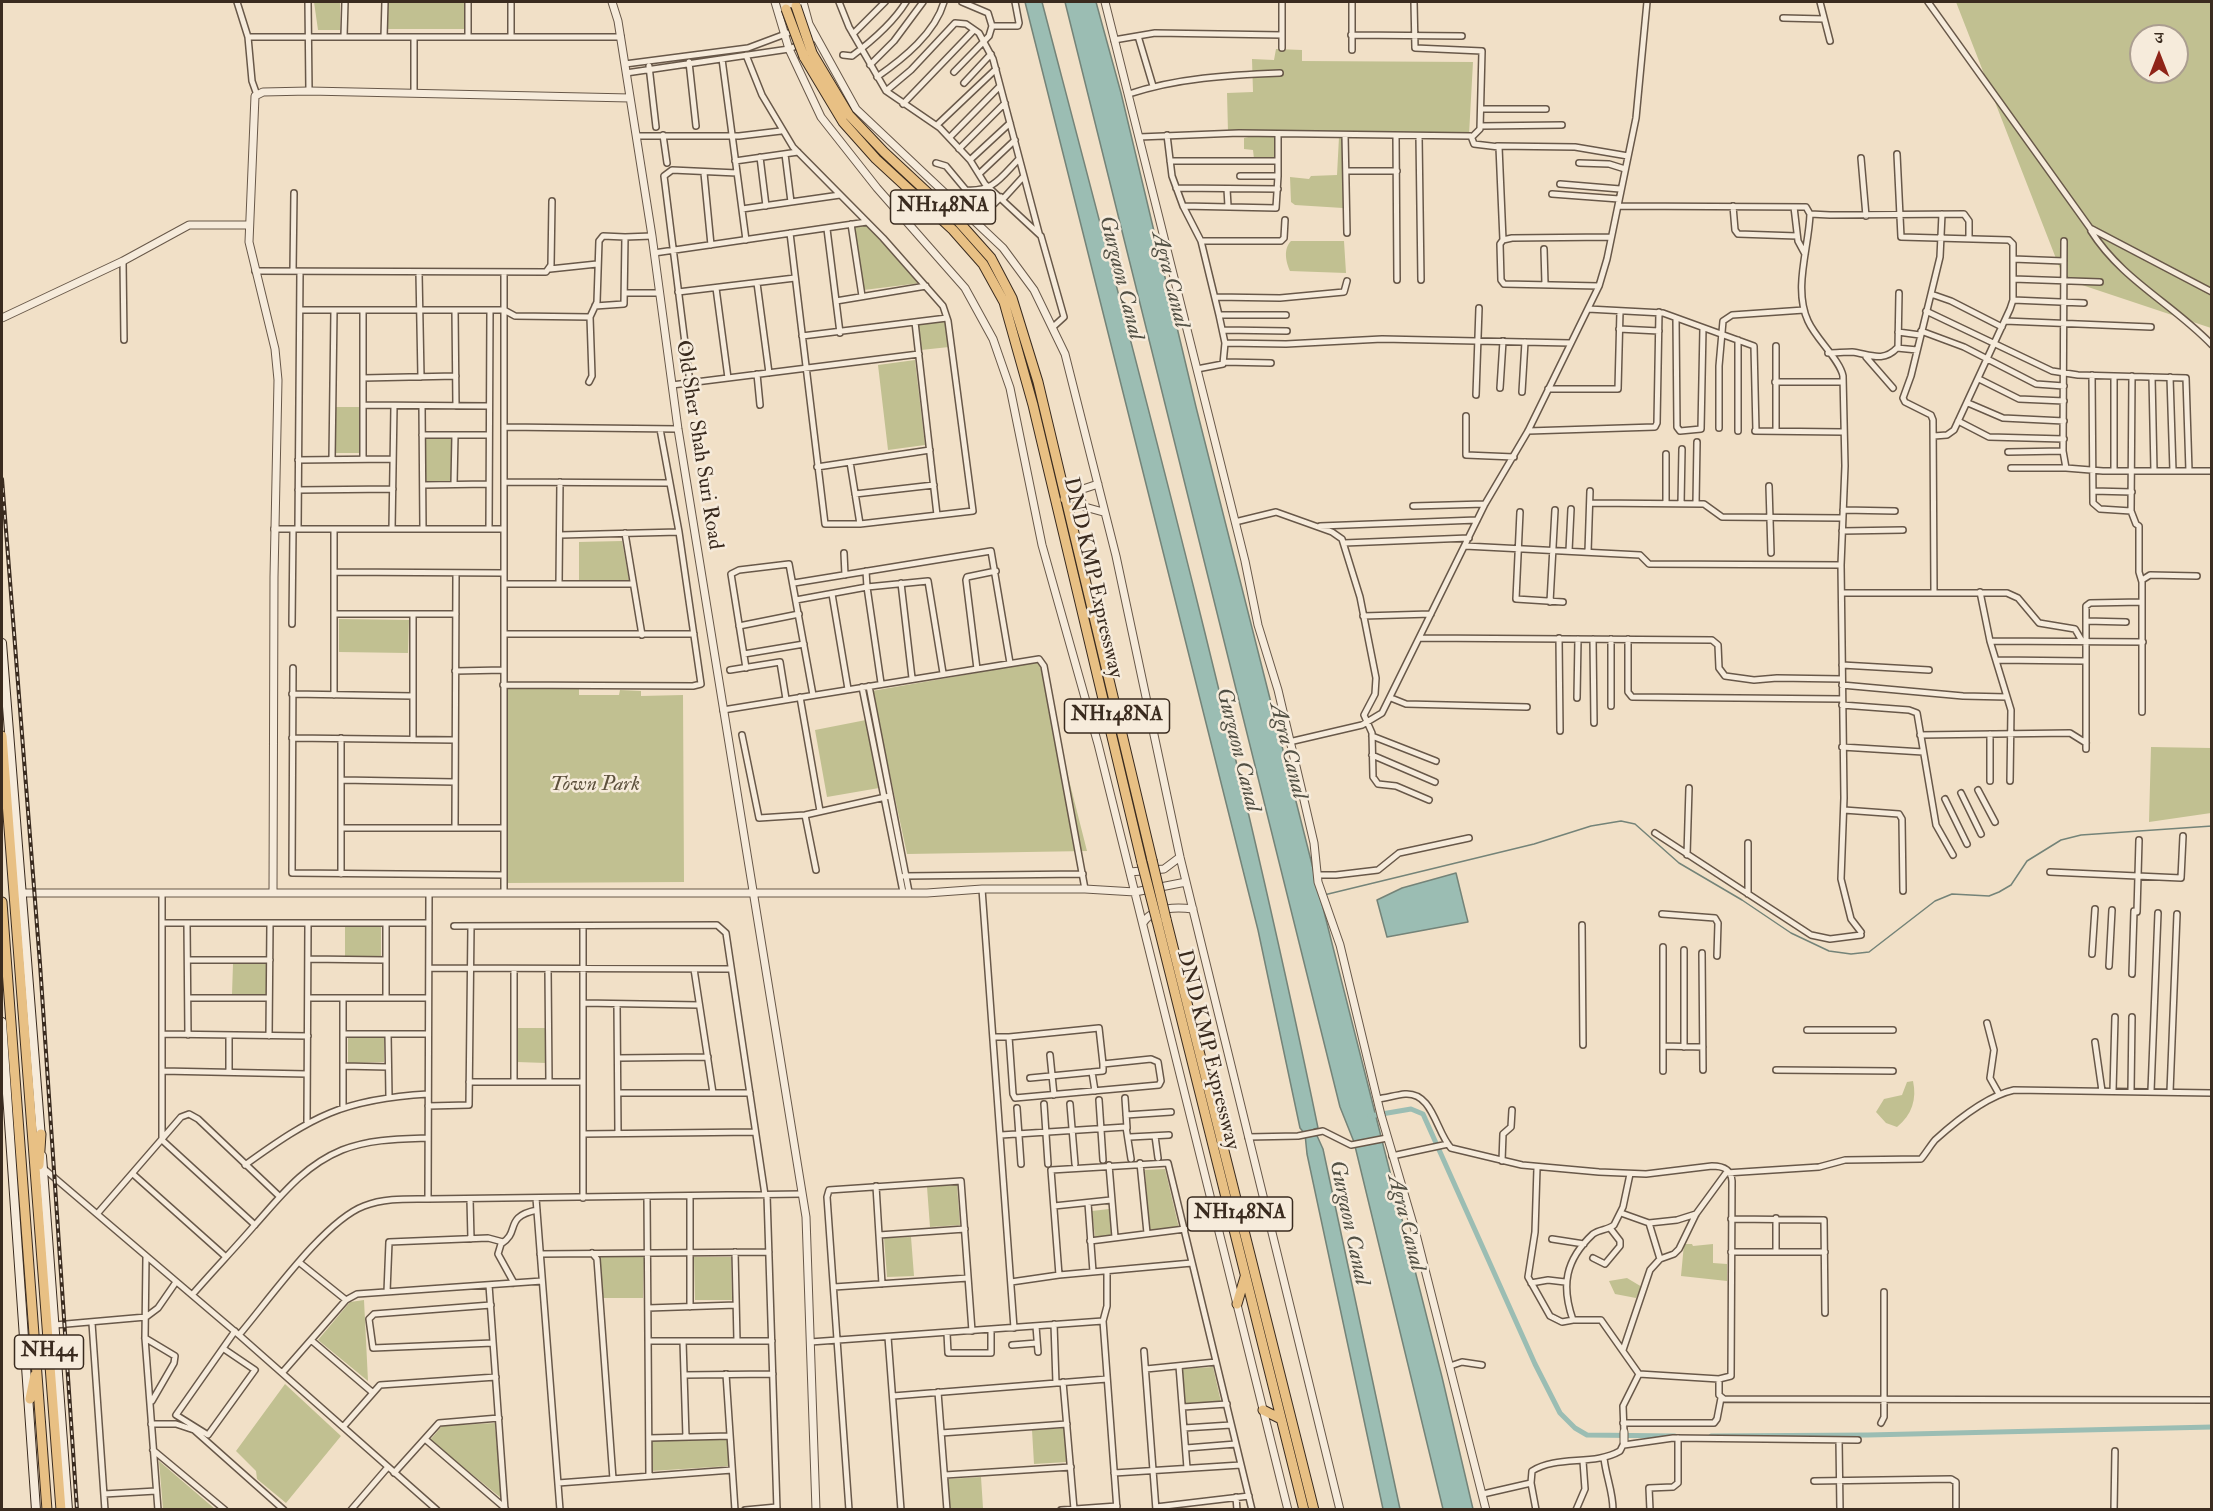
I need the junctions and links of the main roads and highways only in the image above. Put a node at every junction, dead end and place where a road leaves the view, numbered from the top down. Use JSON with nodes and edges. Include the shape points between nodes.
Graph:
{"nodes":[{"id":1,"x":785,"y":2,"type":"edge"},
{"id":2,"x":795,"y":2,"type":"edge"},
{"id":3,"x":808,"y":55,"type":"junction"},
{"id":4,"x":1078,"y":496,"type":"road end"},
{"id":5,"x":1065,"y":500,"type":"junction"},
{"id":6,"x":2,"y":643,"type":"edge"},
{"id":7,"x":2,"y":736,"type":"edge"},
{"id":8,"x":1147,"y":861,"type":"junction"},
{"id":9,"x":2,"y":902,"type":"edge"},
{"id":10,"x":1161,"y":920,"type":"junction"},
{"id":11,"x":2,"y":1022,"type":"edge"},
{"id":12,"x":41,"y":1134,"type":"junction"},
{"id":13,"x":36,"y":1195,"type":"junction"},
{"id":14,"x":1245,"y":1277,"type":"junction"},
{"id":15,"x":1237,"y":1304,"type":"road end"},
{"id":16,"x":37,"y":1366,"type":"junction"},
{"id":17,"x":30,"y":1399,"type":"junction"},
{"id":18,"x":1263,"y":1410,"type":"road end"},
{"id":19,"x":1281,"y":1419,"type":"junction"},
{"id":20,"x":36,"y":1509,"type":"edge"},
{"id":21,"x":47,"y":1509,"type":"edge"},
{"id":22,"x":61,"y":1509,"type":"edge"},
{"id":23,"x":68,"y":1509,"type":"edge"},
{"id":24,"x":1304,"y":1509,"type":"edge"},
{"id":25,"x":1314,"y":1509,"type":"edge"}],
"edges":[{"from":1,"to":3,"type":"highway","name":"DND KMP Expressway","number":"NH148NA","bridge":true},
{"from":2,"to":3,"type":"highway","name":"DND KMP Expressway","number":"NH148NA","bridge":true},
{"from":3,"to":5,"type":"highway","name":"DND KMP Expressway","number":"NH148NA","via":[[849,115],[958,221],[1003,278],[1020,318]]},
{"from":3,"to":8,"type":"highway","name":"DND KMP Expressway","number":"NH148NA","via":[[843,122],[876,159],[953,230],[983,264],[1004,302]]},
{"from":4,"to":5,"type":"highway"},
{"from":5,"to":8,"type":"highway","name":"DND KMP Expressway","number":"NH148NA"},
{"from":6,"to":12,"type":"main road"},
{"from":7,"to":13,"type":"highway","number":"NH44"},
{"from":8,"to":10,"type":"highway","name":"DND KMP Expressway","number":"NH148NA","bridge":true},
{"from":9,"to":16,"type":"highway","number":"NH44"},
{"from":10,"to":14,"type":"highway","name":"DND KMP Expressway","number":"NH148NA"},
{"from":10,"to":25,"type":"highway","name":"DND KMP Expressway","number":"NH148NA"},
{"from":11,"to":17,"type":"main road"},
{"from":12,"to":13,"type":"highway"},
{"from":12,"to":23,"type":"main road"},
{"from":13,"to":22,"type":"highway","number":"NH44"},
{"from":14,"to":15,"type":"highway"},
{"from":14,"to":19,"type":"highway","name":"DND KMP Expressway","number":"NH148NA"},
{"from":16,"to":17,"type":"highway"},
{"from":16,"to":21,"type":"highway","number":"NH44"},
{"from":17,"to":20,"type":"main road"},
{"from":18,"to":19,"type":"highway"},
{"from":19,"to":24,"type":"highway","name":"DND KMP Expressway","number":"NH148NA"}]}
